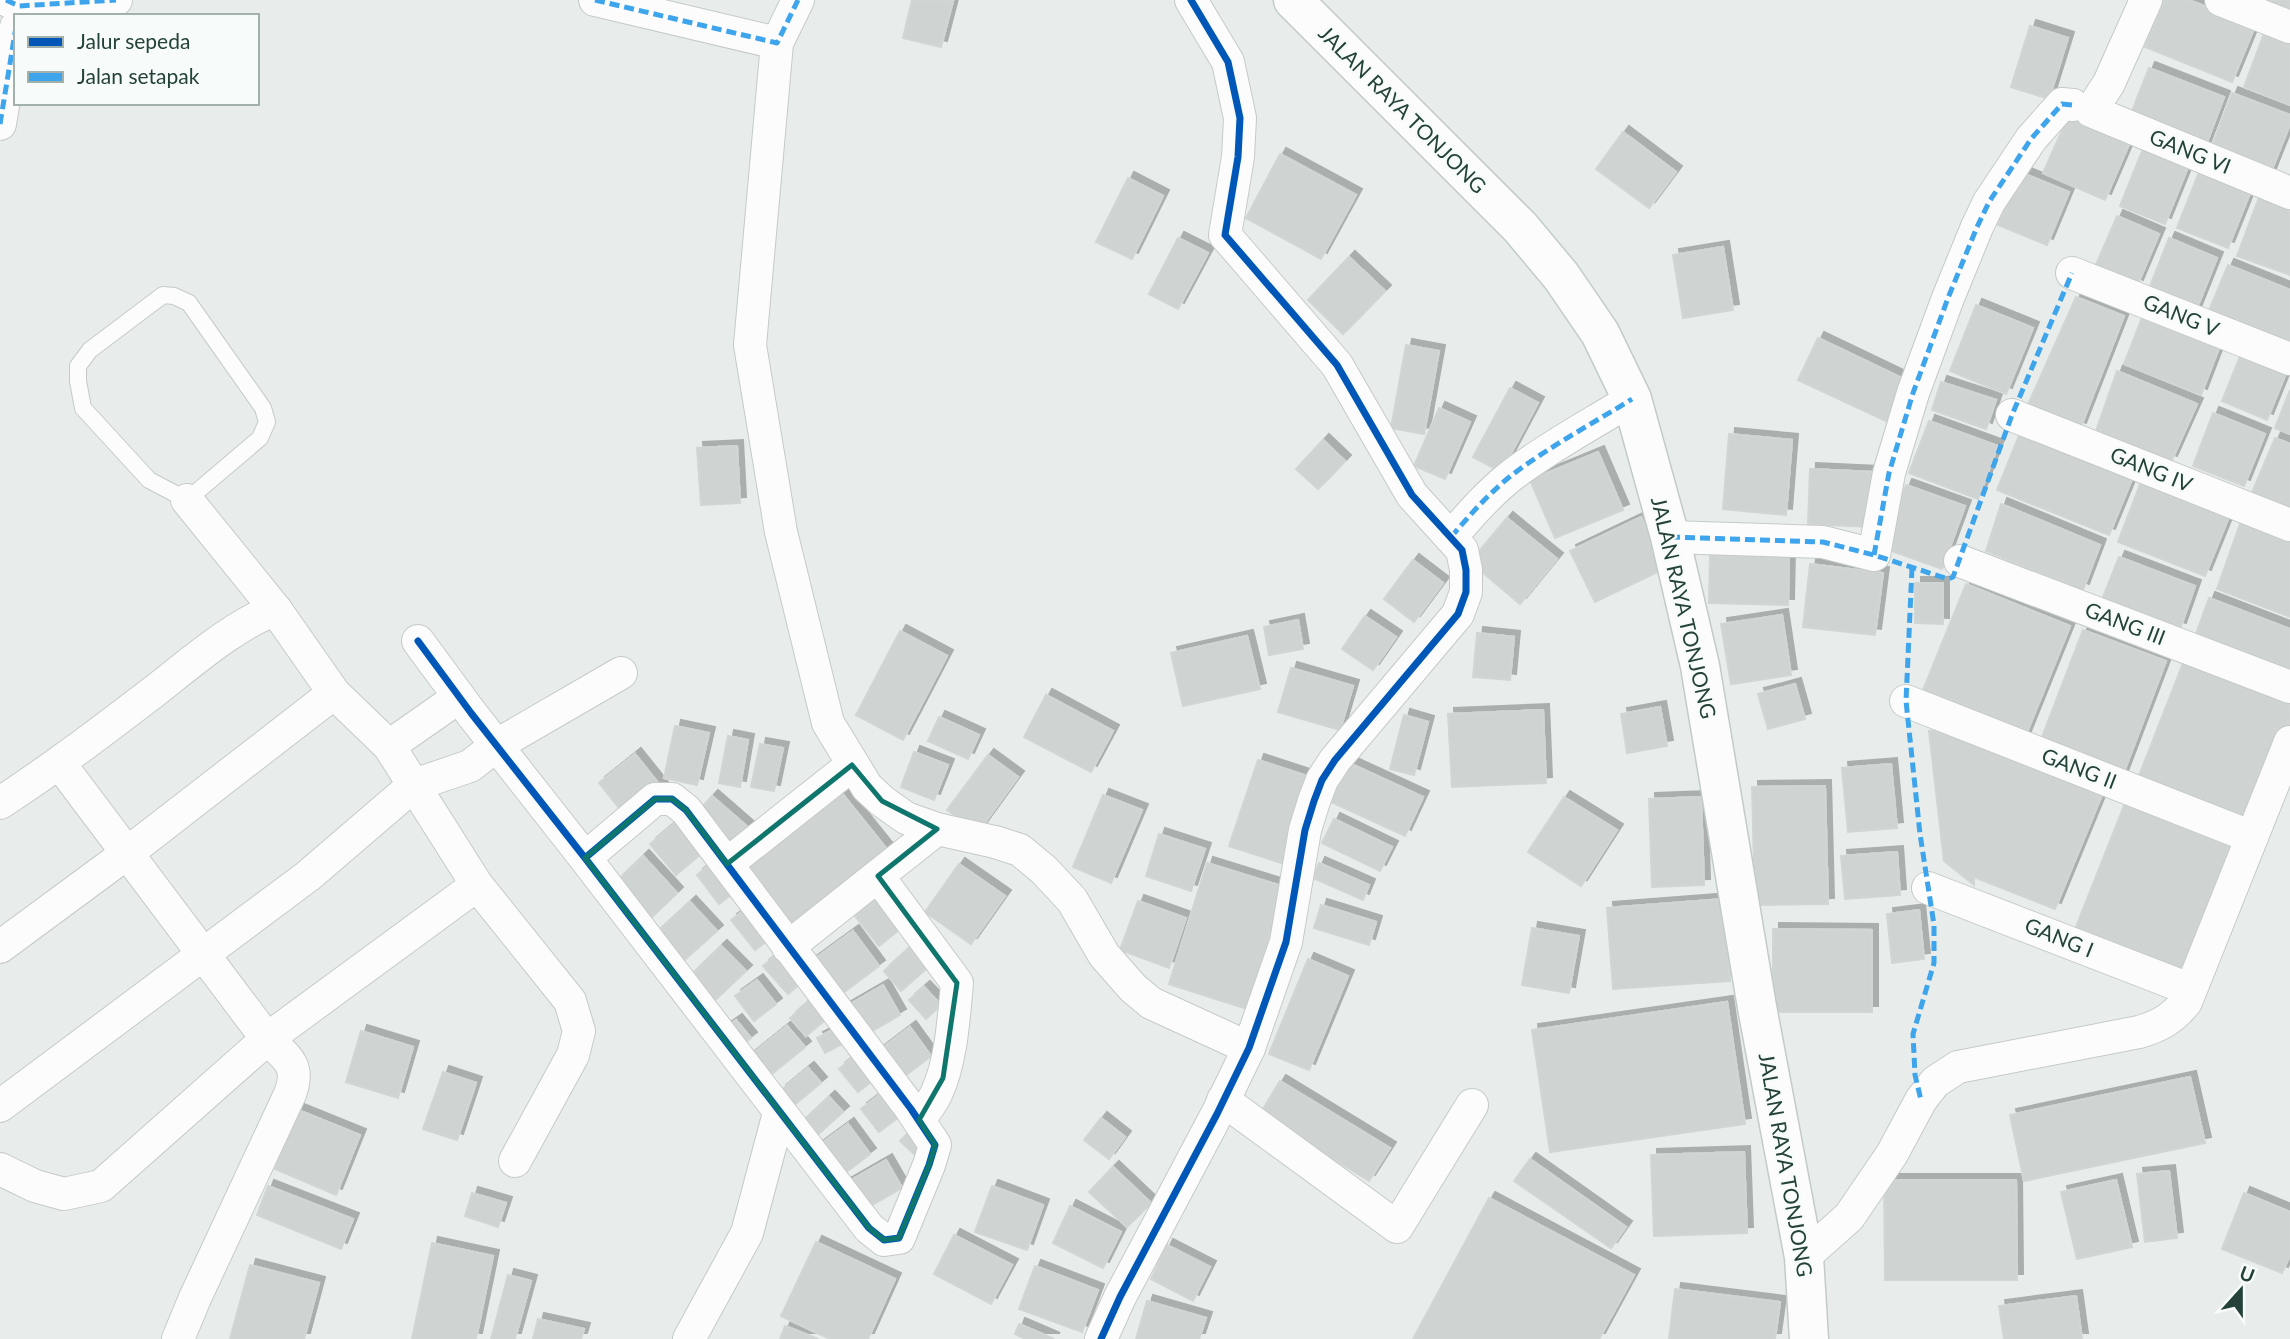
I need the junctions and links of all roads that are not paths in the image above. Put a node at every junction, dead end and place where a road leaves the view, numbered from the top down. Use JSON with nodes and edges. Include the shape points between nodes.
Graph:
{"nodes":[{"id":1,"x":116,"y":0,"type":"edge"},
{"id":2,"x":595,"y":0,"type":"edge"},
{"id":3,"x":798,"y":0,"type":"edge"},
{"id":4,"x":1191,"y":0,"type":"edge"},
{"id":5,"x":1293,"y":0,"type":"edge"},
{"id":6,"x":2146,"y":0,"type":"edge"},
{"id":7,"x":2221,"y":0,"type":"edge"},
{"id":8,"x":15,"y":12,"type":"edge"},
{"id":9,"x":14,"y":19,"type":"edge"},
{"id":10,"x":2290,"y":27,"type":"edge"},
{"id":11,"x":778,"y":43,"type":"junction"},
{"id":12,"x":2082,"y":108,"type":"junction"},
{"id":13,"x":0,"y":124,"type":"edge"},
{"id":14,"x":2290,"y":192,"type":"edge"},
{"id":15,"x":2072,"y":273,"type":"dead end"},
{"id":16,"x":2290,"y":359,"type":"edge"},
{"id":17,"x":1632,"y":399,"type":"junction"},
{"id":18,"x":2012,"y":415,"type":"dead end"},
{"id":19,"x":187,"y":500,"type":"junction"},
{"id":20,"x":2290,"y":525,"type":"edge"},
{"id":21,"x":1451,"y":537,"type":"junction"},
{"id":22,"x":1670,"y":537,"type":"junction"},
{"id":23,"x":1960,"y":561,"type":"dead end"},
{"id":24,"x":276,"y":610,"type":"junction"},
{"id":25,"x":418,"y":641,"type":"dead end"},
{"id":26,"x":621,"y":673,"type":"dead end"},
{"id":27,"x":2290,"y":687,"type":"edge"},
{"id":28,"x":334,"y":693,"type":"junction"},
{"id":29,"x":459,"y":697,"type":"junction"},
{"id":30,"x":1906,"y":701,"type":"dead end"},
{"id":31,"x":2290,"y":742,"type":"edge"},
{"id":32,"x":497,"y":745,"type":"junction"},
{"id":33,"x":389,"y":746,"type":"junction"},
{"id":34,"x":60,"y":764,"type":"junction"},
{"id":35,"x":852,"y":765,"type":"junction"},
{"id":36,"x":414,"y":785,"type":"junction"},
{"id":37,"x":0,"y":803,"type":"edge"},
{"id":38,"x":937,"y":830,"type":"junction"},
{"id":39,"x":2252,"y":837,"type":"junction"},
{"id":40,"x":126,"y":854,"type":"junction"},
{"id":41,"x":585,"y":858,"type":"junction"},
{"id":42,"x":727,"y":864,"type":"junction"},
{"id":43,"x":878,"y":876,"type":"junction"},
{"id":44,"x":477,"y":885,"type":"junction"},
{"id":45,"x":1928,"y":888,"type":"dead end"},
{"id":46,"x":0,"y":947,"type":"edge"},
{"id":47,"x":788,"y":947,"type":"junction"},
{"id":48,"x":203,"y":955,"type":"junction"},
{"id":49,"x":2189,"y":989,"type":"junction"},
{"id":50,"x":267,"y":1039,"type":"junction"},
{"id":51,"x":1249,"y":1048,"type":"junction"},
{"id":52,"x":1223,"y":1101,"type":"junction"},
{"id":53,"x":1472,"y":1105,"type":"dead end"},
{"id":54,"x":0,"y":1106,"type":"edge"},
{"id":55,"x":779,"y":1113,"type":"junction"},
{"id":56,"x":919,"y":1120,"type":"junction"},
{"id":57,"x":515,"y":1161,"type":"dead end"},
{"id":58,"x":0,"y":1169,"type":"edge"},
{"id":59,"x":1804,"y":1257,"type":"junction"},
{"id":60,"x":178,"y":1339,"type":"edge"},
{"id":61,"x":689,"y":1339,"type":"edge"},
{"id":62,"x":1101,"y":1339,"type":"edge"},
{"id":63,"x":1809,"y":1339,"type":"edge"}],
"edges":[{"from":1,"to":8,"type":"street"},
{"from":2,"to":11,"type":"street"},
{"from":3,"to":11,"type":"street"},
{"from":4,"to":21,"type":"street","via":[[1227,62],[1240,118],[1225,235],[1337,365],[1412,495]]},
{"from":5,"to":17,"type":"main road","name":"JALAN RAYA TONJONG","via":[[1520,227],[1600,334]]},
{"from":6,"to":12,"type":"street","via":[[2109,83]]},
{"from":7,"to":10,"type":"street"},
{"from":9,"to":13,"type":"street"},
{"from":11,"to":35,"type":"street","via":[[750,345],[781,532],[828,723]]},
{"from":12,"to":14,"type":"street","name":"GANG VI"},
{"from":12,"to":22,"type":"street","via":[[2062,104],[2031,139],[1977,227],[1913,393],[1889,473],[1874,555],[1823,542]]},
{"from":15,"to":16,"type":"street","name":"GANG V"},
{"from":17,"to":21,"type":"street","via":[[1511,476]]},
{"from":17,"to":22,"type":"main road","name":"JALAN RAYA TONJONG"},
{"from":18,"to":20,"type":"street","name":"GANG IV"},
{"from":19,"to":19,"type":"lane","via":[[149,480],[83,408],[78,381],[78,366],[90,350],[163,295],[189,303],[263,408],[267,422],[260,438]]},
{"from":19,"to":24,"type":"street"},
{"from":21,"to":51,"type":"street","via":[[1462,550],[1466,569],[1466,592],[1458,614],[1322,780],[1305,830],[1286,942]]},
{"from":22,"to":59,"type":"main road","name":"JALAN RAYA TONJONG","via":[[1700,666]]},
{"from":23,"to":27,"type":"street","name":"GANG III"},
{"from":24,"to":28,"type":"street"},
{"from":24,"to":34,"type":"street","via":[[260,615],[198,658]]},
{"from":25,"to":29,"type":"street"},
{"from":26,"to":32,"type":"street"},
{"from":28,"to":33,"type":"street"},
{"from":28,"to":40,"type":"street"},
{"from":29,"to":32,"type":"street"},
{"from":29,"to":33,"type":"street"},
{"from":30,"to":39,"type":"street","name":"GANG II"},
{"from":31,"to":39,"type":"street"},
{"from":32,"to":36,"type":"street","via":[[470,766]]},
{"from":32,"to":41,"type":"street"},
{"from":33,"to":36,"type":"street"},
{"from":34,"to":37,"type":"street"},
{"from":34,"to":40,"type":"street"},
{"from":35,"to":38,"type":"street","via":[[882,801],[906,818]]},
{"from":35,"to":42,"type":"street"},
{"from":36,"to":44,"type":"street"},
{"from":36,"to":48,"type":"street","via":[[308,876]]},
{"from":38,"to":43,"type":"street"},
{"from":38,"to":51,"type":"street","via":[[1020,850],[1072,900],[1104,955],[1133,989],[1151,1003]]},
{"from":39,"to":49,"type":"street"},
{"from":40,"to":46,"type":"street"},
{"from":40,"to":48,"type":"street"},
{"from":41,"to":42,"type":"street","via":[[655,799],[672,799],[686,810]]},
{"from":41,"to":55,"type":"street"},
{"from":42,"to":47,"type":"street"},
{"from":43,"to":47,"type":"street"},
{"from":43,"to":56,"type":"street","via":[[957,983],[943,1078]]},
{"from":44,"to":50,"type":"street"},
{"from":44,"to":57,"type":"street","via":[[570,1001],[579,1031],[573,1055]]},
{"from":45,"to":49,"type":"street","name":"GANG I"},
{"from":47,"to":56,"type":"street"},
{"from":48,"to":50,"type":"street"},
{"from":48,"to":54,"type":"street"},
{"from":49,"to":59,"type":"street","via":[[2186,1002],[2161,1026],[1958,1067],[1935,1082],[1855,1209]]},
{"from":50,"to":58,"type":"street","via":[[101,1186],[64,1194]]},
{"from":50,"to":60,"type":"street","via":[[294,1066],[295,1080]]},
{"from":51,"to":52,"type":"street"},
{"from":52,"to":53,"type":"street","via":[[1397,1227]]},
{"from":52,"to":62,"type":"street"},
{"from":55,"to":56,"type":"street","via":[[869,1228],[884,1240],[899,1238],[935,1145]]},
{"from":55,"to":61,"type":"street","via":[[747,1233]]},
{"from":59,"to":63,"type":"main road","name":"JALAN RAYA TONJONG"}]}
